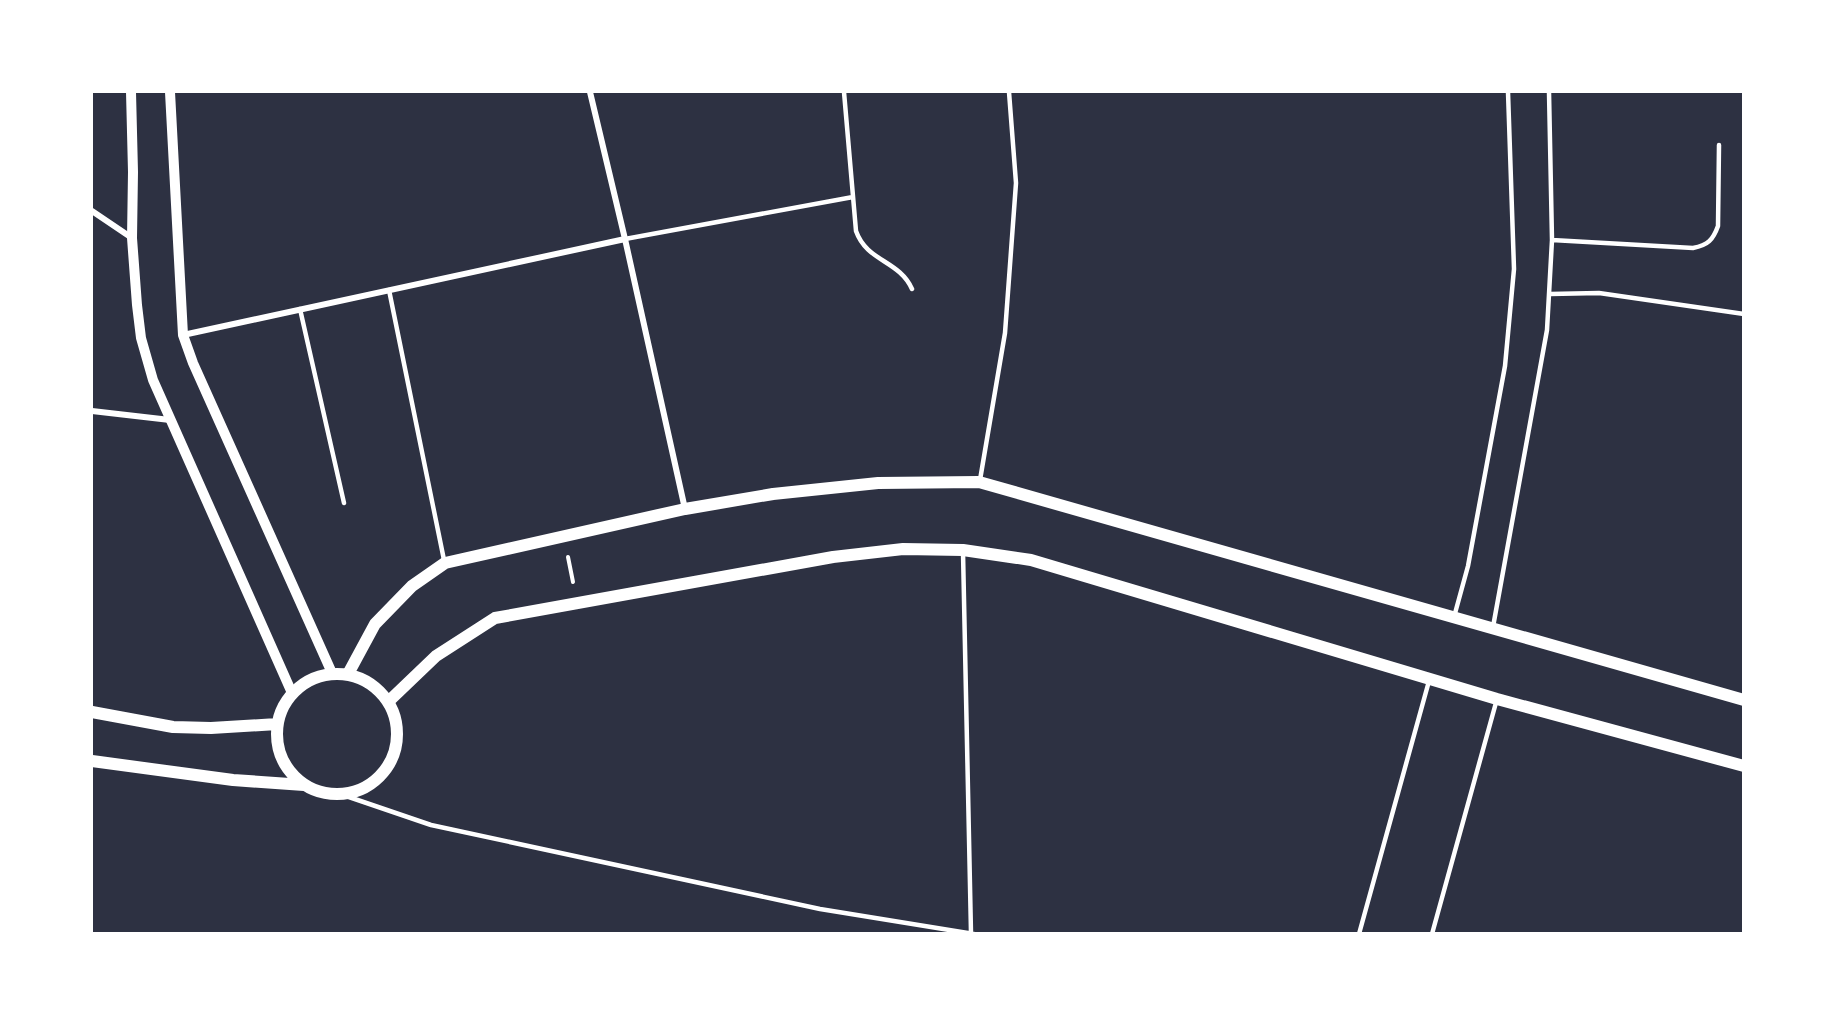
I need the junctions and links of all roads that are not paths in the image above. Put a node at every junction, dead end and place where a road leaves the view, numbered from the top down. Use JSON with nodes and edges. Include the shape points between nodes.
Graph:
{"nodes":[{"id":1,"x":131,"y":92,"type":"edge"},
{"id":2,"x":170,"y":92,"type":"edge"},
{"id":3,"x":590,"y":92,"type":"edge"},
{"id":4,"x":844,"y":92,"type":"edge"},
{"id":5,"x":1009,"y":92,"type":"edge"},
{"id":6,"x":1508,"y":92,"type":"edge"},
{"id":7,"x":1549,"y":92,"type":"edge"},
{"id":8,"x":1719,"y":145,"type":"dead end"},
{"id":9,"x":853,"y":197,"type":"junction"},
{"id":10,"x":92,"y":211,"type":"edge"},
{"id":11,"x":132,"y":237,"type":"junction"},
{"id":12,"x":625,"y":239,"type":"junction"},
{"id":13,"x":1552,"y":240,"type":"junction"},
{"id":14,"x":912,"y":289,"type":"dead end"},
{"id":15,"x":389,"y":290,"type":"junction"},
{"id":16,"x":1550,"y":294,"type":"junction"},
{"id":17,"x":300,"y":309,"type":"junction"},
{"id":18,"x":1743,"y":314,"type":"edge"},
{"id":19,"x":183,"y":335,"type":"junction"},
{"id":20,"x":92,"y":411,"type":"edge"},
{"id":21,"x":171,"y":420,"type":"junction"},
{"id":22,"x":979,"y":482,"type":"junction"},
{"id":23,"x":344,"y":503,"type":"dead end"},
{"id":24,"x":685,"y":509,"type":"junction"},
{"id":25,"x":963,"y":550,"type":"junction"},
{"id":26,"x":445,"y":563,"type":"junction"},
{"id":27,"x":1454,"y":617,"type":"junction"},
{"id":28,"x":1493,"y":628,"type":"junction"},
{"id":29,"x":332,"y":673,"type":"junction"},
{"id":30,"x":348,"y":674,"type":"junction"},
{"id":31,"x":1430,"y":679,"type":"junction"},
{"id":32,"x":292,"y":693,"type":"junction"},
{"id":33,"x":1497,"y":699,"type":"junction"},
{"id":34,"x":1743,"y":700,"type":"edge"},
{"id":35,"x":389,"y":701,"type":"junction"},
{"id":36,"x":92,"y":712,"type":"edge"},
{"id":37,"x":277,"y":724,"type":"junction"},
{"id":38,"x":92,"y":762,"type":"edge"},
{"id":39,"x":1743,"y":766,"type":"edge"},
{"id":40,"x":304,"y":785,"type":"junction"},
{"id":41,"x":343,"y":795,"type":"junction"},
{"id":42,"x":973,"y":933,"type":"edge"},
{"id":43,"x":1359,"y":933,"type":"edge"},
{"id":44,"x":1432,"y":933,"type":"edge"}],
"edges":[{"from":1,"to":11,"type":"street"},
{"from":2,"to":19,"type":"street"},
{"from":3,"to":12,"type":"street"},
{"from":4,"to":9,"type":"lane"},
{"from":5,"to":22,"type":"lane","via":[[1016,183],[1005,333]]},
{"from":6,"to":27,"type":"lane","via":[[1514,269],[1505,366],[1468,566]]},
{"from":7,"to":13,"type":"lane"},
{"from":8,"to":13,"type":"lane","via":[[1718,226],[1705,246]]},
{"from":9,"to":12,"type":"lane"},
{"from":9,"to":14,"type":"lane","via":[[856,231],[862,245],[897,268]]},
{"from":10,"to":11,"type":"street"},
{"from":11,"to":21,"type":"street","via":[[141,338],[153,380]]},
{"from":12,"to":15,"type":"street"},
{"from":12,"to":24,"type":"street"},
{"from":13,"to":16,"type":"lane"},
{"from":15,"to":17,"type":"street"},
{"from":15,"to":26,"type":"lane"},
{"from":16,"to":18,"type":"lane","via":[[1599,293]]},
{"from":16,"to":28,"type":"lane","via":[[1547,330]]},
{"from":17,"to":19,"type":"street"},
{"from":17,"to":23,"type":"lane"},
{"from":19,"to":29,"type":"street"},
{"from":20,"to":21,"type":"street"},
{"from":21,"to":32,"type":"street"},
{"from":22,"to":24,"type":"main road","via":[[878,483]]},
{"from":22,"to":27,"type":"main road"},
{"from":24,"to":26,"type":"main road"},
{"from":25,"to":31,"type":"main road","via":[[1031,560]]},
{"from":25,"to":35,"type":"main road","via":[[903,549],[833,557],[495,618],[436,656]]},
{"from":25,"to":42,"type":"lane"},
{"from":26,"to":30,"type":"main road","via":[[412,586],[375,624]]},
{"from":27,"to":28,"type":"main road"},
{"from":28,"to":34,"type":"main road"},
{"from":29,"to":30,"type":"main road"},
{"from":29,"to":32,"type":"main road","via":[[317,676]]},
{"from":30,"to":35,"type":"main road","via":[[378,688]]},
{"from":31,"to":33,"type":"main road"},
{"from":31,"to":43,"type":"lane"},
{"from":32,"to":37,"type":"main road"},
{"from":33,"to":39,"type":"main road"},
{"from":33,"to":44,"type":"lane"},
{"from":35,"to":41,"type":"main road","via":[[398,734],[395,752],[376,781]]},
{"from":36,"to":37,"type":"main road","via":[[173,727]]},
{"from":37,"to":40,"type":"main road","via":[[281,758]]},
{"from":38,"to":40,"type":"main road"},
{"from":40,"to":41,"type":"main road"},
{"from":41,"to":42,"type":"lane","via":[[431,825],[820,909]]}]}
